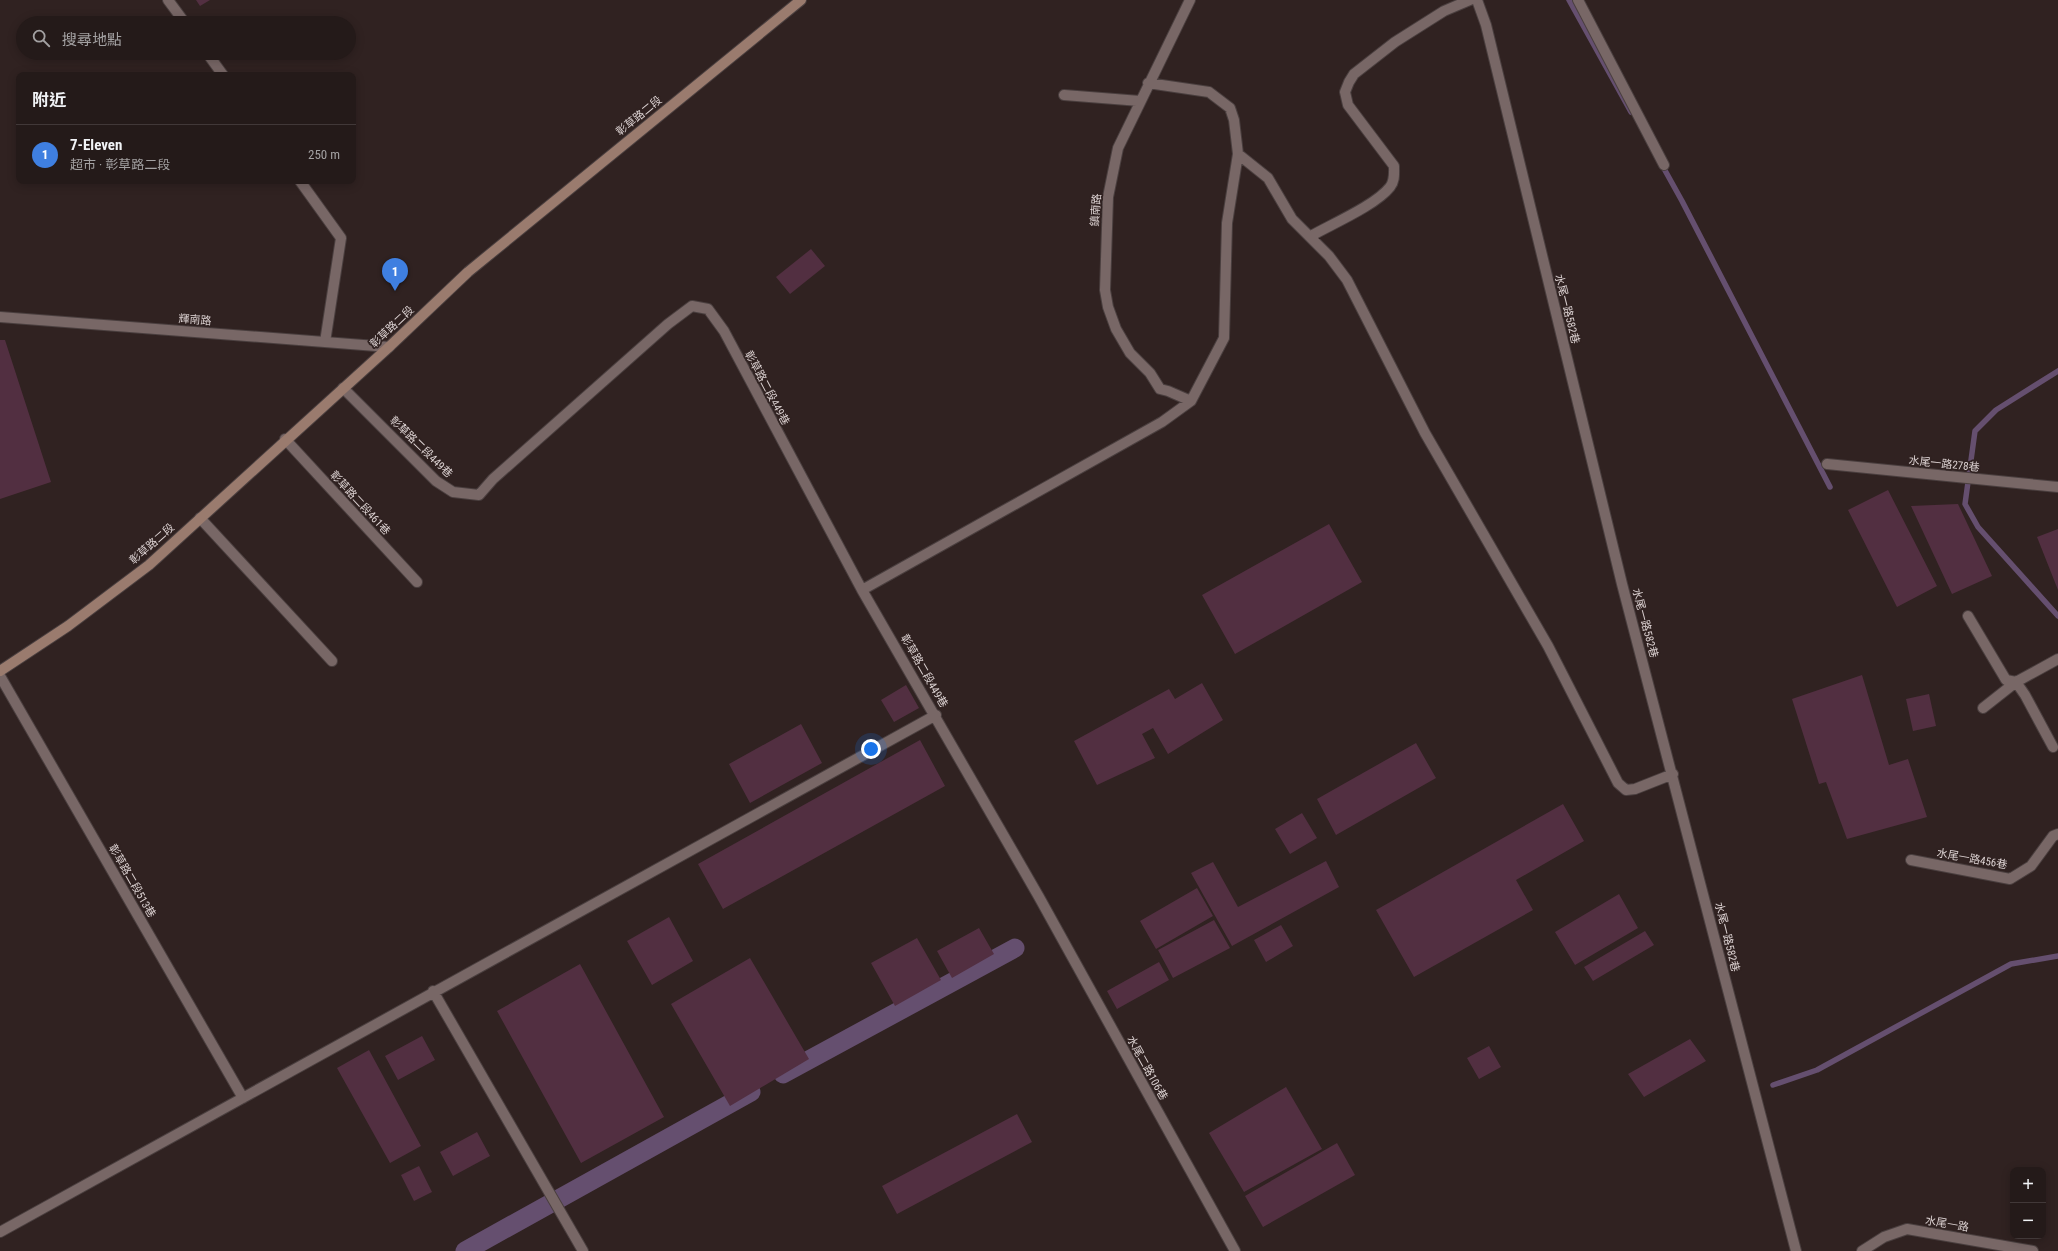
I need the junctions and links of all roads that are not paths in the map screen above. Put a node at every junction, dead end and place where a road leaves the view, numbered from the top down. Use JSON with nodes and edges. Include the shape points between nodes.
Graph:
{"nodes":[{"id":1,"x":168,"y":0,"type":"edge"},
{"id":2,"x":801,"y":0,"type":"edge"},
{"id":3,"x":1190,"y":0,"type":"edge"},
{"id":4,"x":1470,"y":0,"type":"edge"},
{"id":5,"x":1477,"y":0,"type":"edge"},
{"id":6,"x":1578,"y":0,"type":"edge"},
{"id":7,"x":180,"y":16,"type":"edge"},
{"id":8,"x":212,"y":60,"type":"edge"},
{"id":9,"x":221,"y":72,"type":"edge"},
{"id":10,"x":1148,"y":83,"type":"junction"},
{"id":11,"x":1064,"y":95,"type":"dead end"},
{"id":12,"x":1140,"y":102,"type":"junction"},
{"id":13,"x":1238,"y":154,"type":"junction"},
{"id":14,"x":1664,"y":165,"type":"dead end"},
{"id":15,"x":302,"y":184,"type":"edge"},
{"id":16,"x":1311,"y":236,"type":"junction"},
{"id":17,"x":0,"y":317,"type":"edge"},
{"id":18,"x":325,"y":342,"type":"junction"},
{"id":19,"x":389,"y":347,"type":"junction"},
{"id":20,"x":343,"y":388,"type":"junction"},
{"id":21,"x":1191,"y":401,"type":"junction"},
{"id":22,"x":285,"y":440,"type":"junction"},
{"id":23,"x":1827,"y":464,"type":"dead end"},
{"id":24,"x":2058,"y":487,"type":"edge"},
{"id":25,"x":200,"y":518,"type":"junction"},
{"id":26,"x":417,"y":582,"type":"dead end"},
{"id":27,"x":862,"y":590,"type":"junction"},
{"id":28,"x":1968,"y":616,"type":"dead end"},
{"id":29,"x":2058,"y":659,"type":"edge"},
{"id":30,"x":332,"y":661,"type":"dead end"},
{"id":31,"x":0,"y":671,"type":"edge"},
{"id":32,"x":0,"y":676,"type":"edge"},
{"id":33,"x":2016,"y":682,"type":"junction"},
{"id":34,"x":1983,"y":708,"type":"dead end"},
{"id":35,"x":936,"y":715,"type":"junction"},
{"id":36,"x":2053,"y":747,"type":"dead end"},
{"id":37,"x":1673,"y":774,"type":"junction"},
{"id":38,"x":2058,"y":834,"type":"edge"},
{"id":39,"x":1911,"y":860,"type":"dead end"},
{"id":40,"x":1039,"y":897,"type":"joint"},
{"id":41,"x":433,"y":991,"type":"junction"},
{"id":42,"x":243,"y":1098,"type":"junction"},
{"id":43,"x":0,"y":1232,"type":"edge"},
{"id":44,"x":583,"y":1251,"type":"edge"},
{"id":45,"x":1235,"y":1251,"type":"edge"},
{"id":46,"x":1796,"y":1251,"type":"edge"},
{"id":47,"x":1862,"y":1251,"type":"edge"},
{"id":48,"x":2033,"y":1251,"type":"edge"}],
"edges":[{"from":1,"to":7,"type":"street"},
{"from":2,"to":19,"type":"street","name":"彰草路二段","via":[[468,272]]},
{"from":3,"to":10,"type":"street","name":"鎮南路"},
{"from":4,"to":16,"type":"street","via":[[1444,11],[1395,42],[1354,74],[1345,92],[1348,105],[1394,166],[1395,176],[1391,186],[1379,198]]},
{"from":5,"to":37,"type":"street","name":"水尾一路582巷","via":[[1486,25],[1622,584]]},
{"from":6,"to":14,"type":"street"},
{"from":8,"to":9,"type":"street"},
{"from":10,"to":12,"type":"street","name":"鎮南路"},
{"from":10,"to":13,"type":"street","via":[[1208,92],[1230,108]]},
{"from":11,"to":12,"type":"street"},
{"from":12,"to":21,"type":"street","name":"鎮南路","via":[[1118,148],[1108,197],[1105,290],[1116,329],[1130,353],[1150,372],[1160,389]]},
{"from":13,"to":16,"type":"street","via":[[1268,178],[1292,219]]},
{"from":13,"to":21,"type":"street","via":[[1227,223],[1224,338]]},
{"from":15,"to":18,"type":"street","via":[[341,238]]},
{"from":16,"to":37,"type":"street","via":[[1347,280],[1425,433],[1548,646],[1618,783],[1626,790],[1635,789]]},
{"from":17,"to":18,"type":"street","name":"輝南路"},
{"from":18,"to":19,"type":"street","name":"輝南路"},
{"from":19,"to":20,"type":"street","name":"彰草路二段"},
{"from":20,"to":22,"type":"street","name":"彰草路二段"},
{"from":20,"to":27,"type":"street","name":"彰草路二段449巷","via":[[436,481],[453,492],[479,496],[493,479],[668,324],[692,306],[708,309],[724,331]]},
{"from":21,"to":27,"type":"street","via":[[1162,422]]},
{"from":22,"to":25,"type":"street","name":"彰草路二段"},
{"from":22,"to":26,"type":"street","name":"彰草路二段461巷"},
{"from":23,"to":24,"type":"street","name":"水尾一路278巷"},
{"from":25,"to":30,"type":"street"},
{"from":25,"to":31,"type":"street","name":"彰草路二段","via":[[149,565],[68,626]]},
{"from":27,"to":35,"type":"street","name":"彰草路二段449巷"},
{"from":28,"to":33,"type":"street","via":[[2006,680]]},
{"from":29,"to":33,"type":"street"},
{"from":32,"to":42,"type":"street","name":"彰草路二段513巷"},
{"from":33,"to":34,"type":"street"},
{"from":33,"to":36,"type":"street"},
{"from":35,"to":40,"type":"street","name":"彰草路二段449巷"},
{"from":35,"to":41,"type":"street"},
{"from":37,"to":46,"type":"street","name":"水尾一路582巷"},
{"from":38,"to":39,"type":"street","name":"水尾一路456巷","via":[[2031,866],[2010,879]]},
{"from":40,"to":45,"type":"street","name":"水尾二路106巷"},
{"from":41,"to":42,"type":"street"},
{"from":41,"to":44,"type":"street"},
{"from":42,"to":43,"type":"street"},
{"from":47,"to":48,"type":"street","name":"水尾一路","via":[[1884,1237],[1907,1229]]}]}
